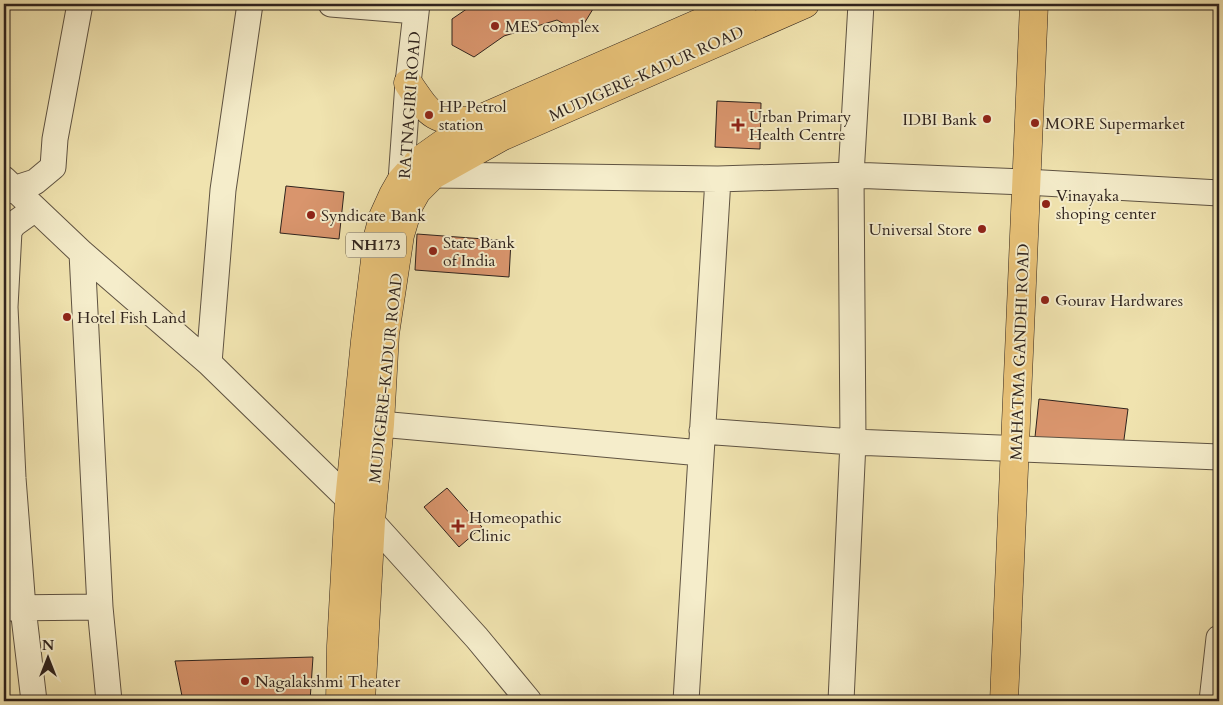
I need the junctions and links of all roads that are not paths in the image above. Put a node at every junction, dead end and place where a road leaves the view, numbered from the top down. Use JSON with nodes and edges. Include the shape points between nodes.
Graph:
{"nodes":[{"id":1,"x":80,"y":4,"type":"edge"},
{"id":2,"x":250,"y":4,"type":"edge"},
{"id":3,"x":331,"y":4,"type":"edge"},
{"id":4,"x":744,"y":4,"type":"edge"},
{"id":5,"x":805,"y":4,"type":"edge"},
{"id":6,"x":861,"y":4,"type":"edge"},
{"id":7,"x":1034,"y":4,"type":"edge"},
{"id":8,"x":417,"y":7,"type":"edge"},
{"id":9,"x":408,"y":83,"type":"junction"},
{"id":10,"x":475,"y":121,"type":"junction"},
{"id":11,"x":433,"y":176,"type":"junction"},
{"id":12,"x":851,"y":176,"type":"junction"},
{"id":13,"x":718,"y":179,"type":"junction"},
{"id":14,"x":1026,"y":182,"type":"junction"},
{"id":15,"x":7,"y":186,"type":"edge"},
{"id":16,"x":406,"y":193,"type":"junction"},
{"id":17,"x":1219,"y":193,"type":"edge"},
{"id":18,"x":35,"y":210,"type":"junction"},
{"id":19,"x":82,"y":253,"type":"junction"},
{"id":20,"x":209,"y":363,"type":"junction"},
{"id":21,"x":380,"y":424,"type":"junction"},
{"id":22,"x":702,"y":442,"type":"junction"},
{"id":23,"x":853,"y":442,"type":"junction"},
{"id":24,"x":1015,"y":448,"type":"junction"},
{"id":25,"x":1219,"y":457,"type":"edge"},
{"id":26,"x":349,"y":501,"type":"junction"},
{"id":27,"x":371,"y":522,"type":"junction"},
{"id":28,"x":100,"y":607,"type":"junction"},
{"id":29,"x":13,"y":608,"type":"edge"},
{"id":30,"x":1219,"y":638,"type":"edge"},
{"id":31,"x":34,"y":701,"type":"edge"},
{"id":32,"x":109,"y":701,"type":"edge"},
{"id":33,"x":340,"y":701,"type":"edge"},
{"id":34,"x":361,"y":701,"type":"edge"},
{"id":35,"x":529,"y":701,"type":"edge"},
{"id":36,"x":686,"y":701,"type":"edge"},
{"id":37,"x":841,"y":701,"type":"edge"},
{"id":38,"x":1004,"y":701,"type":"edge"},
{"id":39,"x":1212,"y":701,"type":"edge"}],
"edges":[{"from":1,"to":15,"type":"street","via":[[55,139],[53,167],[34,182]]},
{"from":2,"to":20,"type":"street","via":[[224,190]]},
{"from":3,"to":8,"type":"street"},
{"from":4,"to":10,"type":"main road","name":"MUDIGERE-KADUR ROAD","number":"NH173"},
{"from":5,"to":11,"type":"main road","name":"MUDIGERE-KADUR ROAD","number":"NH173","via":[[501,137]]},
{"from":6,"to":12,"type":"street"},
{"from":7,"to":14,"type":"main road","name":"MAHATMA GANDHI ROAD"},
{"from":8,"to":9,"type":"street","name":"RATNAGIRI ROAD"},
{"from":9,"to":10,"type":"main road","via":[[424,106],[437,117],[449,121]]},
{"from":9,"to":16,"type":"street","name":"RATNAGIRI ROAD"},
{"from":10,"to":16,"type":"main road","name":"MUDIGERE-KADUR ROAD","number":"NH173","via":[[420,160]]},
{"from":11,"to":13,"type":"street"},
{"from":11,"to":16,"type":"main road","name":"MUDIGERE-KADUR ROAD","number":"NH173","via":[[417,192]]},
{"from":12,"to":13,"type":"street"},
{"from":12,"to":14,"type":"street"},
{"from":12,"to":23,"type":"street"},
{"from":13,"to":22,"type":"street"},
{"from":14,"to":17,"type":"street"},
{"from":14,"to":24,"type":"main road","name":"MAHATMA GANDHI ROAD"},
{"from":15,"to":18,"type":"street"},
{"from":16,"to":21,"type":"main road","name":"MUDIGERE-KADUR ROAD","number":"NH173","via":[[386,334]]},
{"from":16,"to":26,"type":"main road","name":"MUDIGERE-KADUR ROAD","number":"NH173","via":[[383,217],[378,236]]},
{"from":18,"to":19,"type":"street"},
{"from":18,"to":29,"type":"street","via":[[9,231],[4,307],[13,478]]},
{"from":19,"to":20,"type":"street"},
{"from":19,"to":28,"type":"street"},
{"from":20,"to":26,"type":"street"},
{"from":21,"to":22,"type":"street"},
{"from":21,"to":27,"type":"main road","name":"MUDIGERE-KADUR ROAD","number":"NH173"},
{"from":22,"to":23,"type":"street"},
{"from":22,"to":36,"type":"street"},
{"from":23,"to":24,"type":"street"},
{"from":23,"to":37,"type":"street"},
{"from":24,"to":25,"type":"street"},
{"from":24,"to":38,"type":"main road","name":"MAHATMA GANDHI ROAD"},
{"from":26,"to":27,"type":"street"},
{"from":26,"to":33,"type":"main road","name":"MUDIGERE-KADUR ROAD","number":"NH173"},
{"from":27,"to":34,"type":"main road","name":"MUDIGERE-KADUR ROAD","number":"NH173"},
{"from":27,"to":35,"type":"street","via":[[477,638]]},
{"from":28,"to":29,"type":"street"},
{"from":28,"to":32,"type":"street"},
{"from":29,"to":31,"type":"street"},
{"from":30,"to":39,"type":"street"}]}
